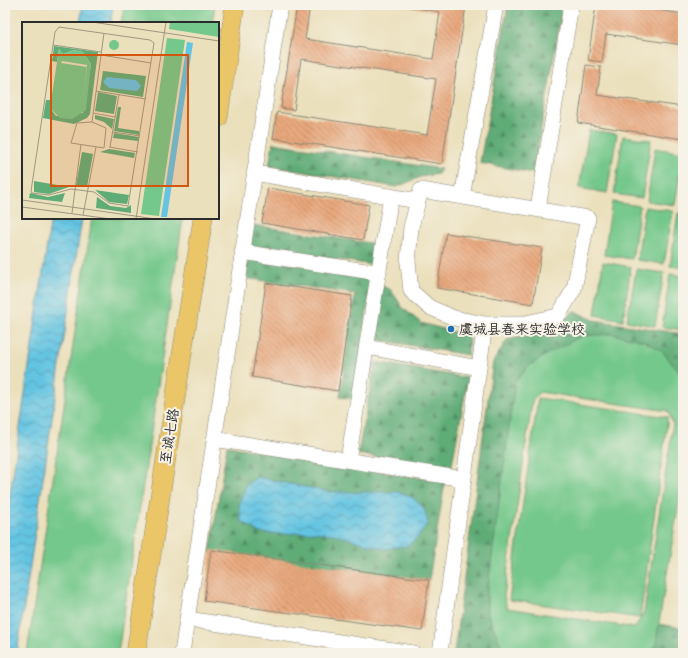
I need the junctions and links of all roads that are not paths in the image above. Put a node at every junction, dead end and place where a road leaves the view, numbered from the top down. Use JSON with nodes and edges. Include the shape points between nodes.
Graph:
{"nodes":[{"id":1,"x":235,"y":5,"type":"edge"},
{"id":2,"x":280,"y":5,"type":"edge"},
{"id":3,"x":496,"y":5,"type":"edge"},
{"id":4,"x":571,"y":5,"type":"edge"},
{"id":5,"x":219,"y":111,"type":"edge"},
{"id":6,"x":254,"y":173,"type":"junction"},
{"id":7,"x":391,"y":196,"type":"junction"},
{"id":8,"x":462,"y":197,"type":"junction"},
{"id":9,"x":418,"y":201,"type":"junction"},
{"id":10,"x":538,"y":209,"type":"junction"},
{"id":11,"x":203,"y":219,"type":"edge"},
{"id":12,"x":242,"y":252,"type":"junction"},
{"id":13,"x":379,"y":273,"type":"junction"},
{"id":14,"x":485,"y":324,"type":"junction"},
{"id":15,"x":367,"y":347,"type":"junction"},
{"id":16,"x":479,"y":368,"type":"junction"},
{"id":17,"x":214,"y":439,"type":"junction"},
{"id":18,"x":348,"y":460,"type":"junction"},
{"id":19,"x":464,"y":479,"type":"junction"},
{"id":20,"x":187,"y":619,"type":"junction"},
{"id":21,"x":136,"y":653,"type":"edge"},
{"id":22,"x":182,"y":653,"type":"edge"},
{"id":23,"x":413,"y":653,"type":"edge"},
{"id":24,"x":440,"y":653,"type":"edge"}],
"edges":[{"from":1,"to":5,"type":"main road"},
{"from":2,"to":6,"type":"lane"},
{"from":3,"to":8,"type":"lane"},
{"from":4,"to":10,"type":"lane"},
{"from":6,"to":7,"type":"lane"},
{"from":6,"to":12,"type":"lane"},
{"from":7,"to":9,"type":"lane"},
{"from":7,"to":13,"type":"lane"},
{"from":8,"to":9,"type":"lane","via":[[421,190]]},
{"from":8,"to":10,"type":"lane"},
{"from":9,"to":14,"type":"lane","via":[[408,262],[411,291],[429,307],[454,318]]},
{"from":10,"to":14,"type":"lane","via":[[588,218],[574,289],[558,316],[521,324]]},
{"from":11,"to":21,"type":"main road","name":"至诚七路"},
{"from":12,"to":13,"type":"lane"},
{"from":12,"to":17,"type":"lane"},
{"from":13,"to":15,"type":"lane"},
{"from":14,"to":16,"type":"lane"},
{"from":15,"to":16,"type":"lane"},
{"from":15,"to":18,"type":"lane"},
{"from":16,"to":19,"type":"lane"},
{"from":17,"to":18,"type":"lane"},
{"from":17,"to":20,"type":"lane"},
{"from":18,"to":19,"type":"lane"},
{"from":19,"to":24,"type":"lane"},
{"from":20,"to":22,"type":"lane"},
{"from":20,"to":23,"type":"lane"}]}
